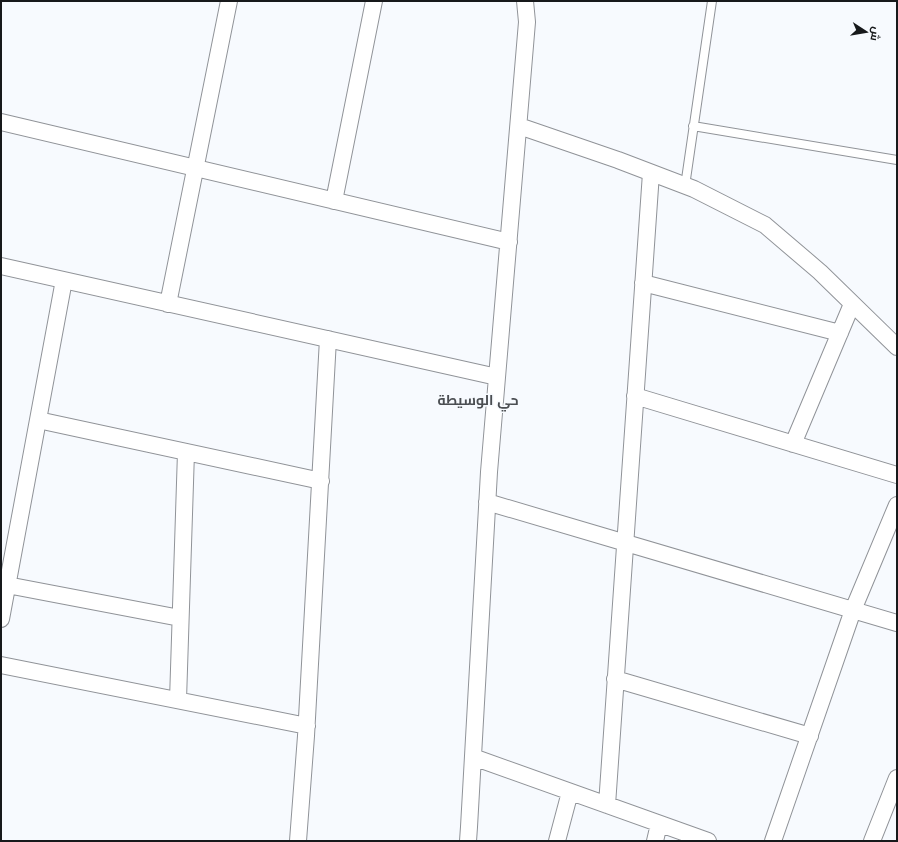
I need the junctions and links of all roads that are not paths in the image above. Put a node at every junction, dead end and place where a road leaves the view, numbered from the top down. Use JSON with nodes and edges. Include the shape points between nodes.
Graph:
{"nodes":[{"id":1,"x":229,"y":1,"type":"edge"},
{"id":2,"x":374,"y":1,"type":"edge"},
{"id":3,"x":525,"y":1,"type":"edge"},
{"id":4,"x":712,"y":1,"type":"edge"},
{"id":5,"x":1,"y":122,"type":"edge"},
{"id":6,"x":519,"y":126,"type":"junction"},
{"id":7,"x":693,"y":126,"type":"junction"},
{"id":8,"x":897,"y":160,"type":"edge"},
{"id":9,"x":196,"y":169,"type":"junction"},
{"id":10,"x":651,"y":173,"type":"junction"},
{"id":11,"x":684,"y":186,"type":"junction"},
{"id":12,"x":334,"y":201,"type":"junction"},
{"id":13,"x":508,"y":242,"type":"junction"},
{"id":14,"x":1,"y":266,"type":"edge"},
{"id":15,"x":64,"y":280,"type":"junction"},
{"id":16,"x":643,"y":283,"type":"junction"},
{"id":17,"x":168,"y":304,"type":"junction"},
{"id":18,"x":852,"y":304,"type":"junction"},
{"id":19,"x":840,"y":333,"type":"junction"},
{"id":20,"x":328,"y":340,"type":"junction"},
{"id":21,"x":897,"y":347,"type":"edge"},
{"id":22,"x":497,"y":377,"type":"junction"},
{"id":23,"x":635,"y":396,"type":"junction"},
{"id":24,"x":38,"y":420,"type":"junction"},
{"id":25,"x":793,"y":444,"type":"junction"},
{"id":26,"x":186,"y":452,"type":"junction"},
{"id":27,"x":897,"y":475,"type":"edge"},
{"id":28,"x":321,"y":481,"type":"junction"},
{"id":29,"x":487,"y":502,"type":"junction"},
{"id":30,"x":897,"y":505,"type":"edge"},
{"id":31,"x":625,"y":543,"type":"junction"},
{"id":32,"x":7,"y":585,"type":"junction"},
{"id":33,"x":2,"y":610,"type":"edge"},
{"id":34,"x":853,"y":610,"type":"junction"},
{"id":35,"x":180,"y":618,"type":"junction"},
{"id":36,"x":897,"y":623,"type":"edge"},
{"id":37,"x":1,"y":665,"type":"edge"},
{"id":38,"x":616,"y":679,"type":"junction"},
{"id":39,"x":178,"y":700,"type":"junction"},
{"id":40,"x":307,"y":726,"type":"junction"},
{"id":41,"x":810,"y":736,"type":"junction"},
{"id":42,"x":473,"y":757,"type":"junction"},
{"id":43,"x":897,"y":778,"type":"edge"},
{"id":44,"x":570,"y":792,"type":"junction"},
{"id":45,"x":607,"y":805,"type":"junction"},
{"id":46,"x":659,"y":824,"type":"junction"},
{"id":47,"x":298,"y":841,"type":"edge"},
{"id":48,"x":468,"y":841,"type":"edge"},
{"id":49,"x":558,"y":841,"type":"edge"},
{"id":50,"x":655,"y":841,"type":"edge"},
{"id":51,"x":708,"y":841,"type":"edge"},
{"id":52,"x":773,"y":841,"type":"edge"},
{"id":53,"x":872,"y":841,"type":"edge"}],
"edges":[{"from":1,"to":9,"type":"street"},
{"from":2,"to":12,"type":"street"},
{"from":3,"to":6,"type":"street","via":[[528,22]]},
{"from":4,"to":7,"type":"lane"},
{"from":5,"to":9,"type":"street"},
{"from":6,"to":10,"type":"street"},
{"from":6,"to":13,"type":"street"},
{"from":7,"to":8,"type":"lane"},
{"from":7,"to":11,"type":"lane"},
{"from":9,"to":12,"type":"street"},
{"from":9,"to":17,"type":"street"},
{"from":10,"to":11,"type":"street"},
{"from":10,"to":16,"type":"street"},
{"from":11,"to":18,"type":"street","via":[[765,225],[820,272]]},
{"from":12,"to":13,"type":"street"},
{"from":13,"to":22,"type":"street"},
{"from":14,"to":15,"type":"street"},
{"from":15,"to":17,"type":"street"},
{"from":15,"to":24,"type":"street"},
{"from":16,"to":19,"type":"street"},
{"from":16,"to":23,"type":"street"},
{"from":17,"to":20,"type":"street"},
{"from":18,"to":19,"type":"street"},
{"from":18,"to":21,"type":"street"},
{"from":19,"to":25,"type":"street"},
{"from":20,"to":22,"type":"street"},
{"from":20,"to":28,"type":"street"},
{"from":22,"to":29,"type":"street"},
{"from":23,"to":25,"type":"street"},
{"from":23,"to":31,"type":"street"},
{"from":24,"to":26,"type":"street"},
{"from":24,"to":32,"type":"street"},
{"from":25,"to":27,"type":"street"},
{"from":26,"to":28,"type":"street"},
{"from":26,"to":35,"type":"street"},
{"from":28,"to":40,"type":"street"},
{"from":29,"to":31,"type":"street"},
{"from":29,"to":42,"type":"street"},
{"from":30,"to":34,"type":"street"},
{"from":31,"to":34,"type":"street"},
{"from":31,"to":38,"type":"street"},
{"from":32,"to":33,"type":"street"},
{"from":32,"to":35,"type":"street"},
{"from":34,"to":36,"type":"street"},
{"from":34,"to":41,"type":"street"},
{"from":35,"to":39,"type":"street"},
{"from":37,"to":39,"type":"street"},
{"from":38,"to":41,"type":"street"},
{"from":38,"to":45,"type":"street"},
{"from":39,"to":40,"type":"street"},
{"from":40,"to":47,"type":"street"},
{"from":41,"to":52,"type":"street"},
{"from":42,"to":44,"type":"street"},
{"from":42,"to":48,"type":"street"},
{"from":43,"to":53,"type":"street"},
{"from":44,"to":45,"type":"street"},
{"from":44,"to":49,"type":"street"},
{"from":45,"to":46,"type":"street"},
{"from":46,"to":50,"type":"street"},
{"from":46,"to":51,"type":"street"}]}
